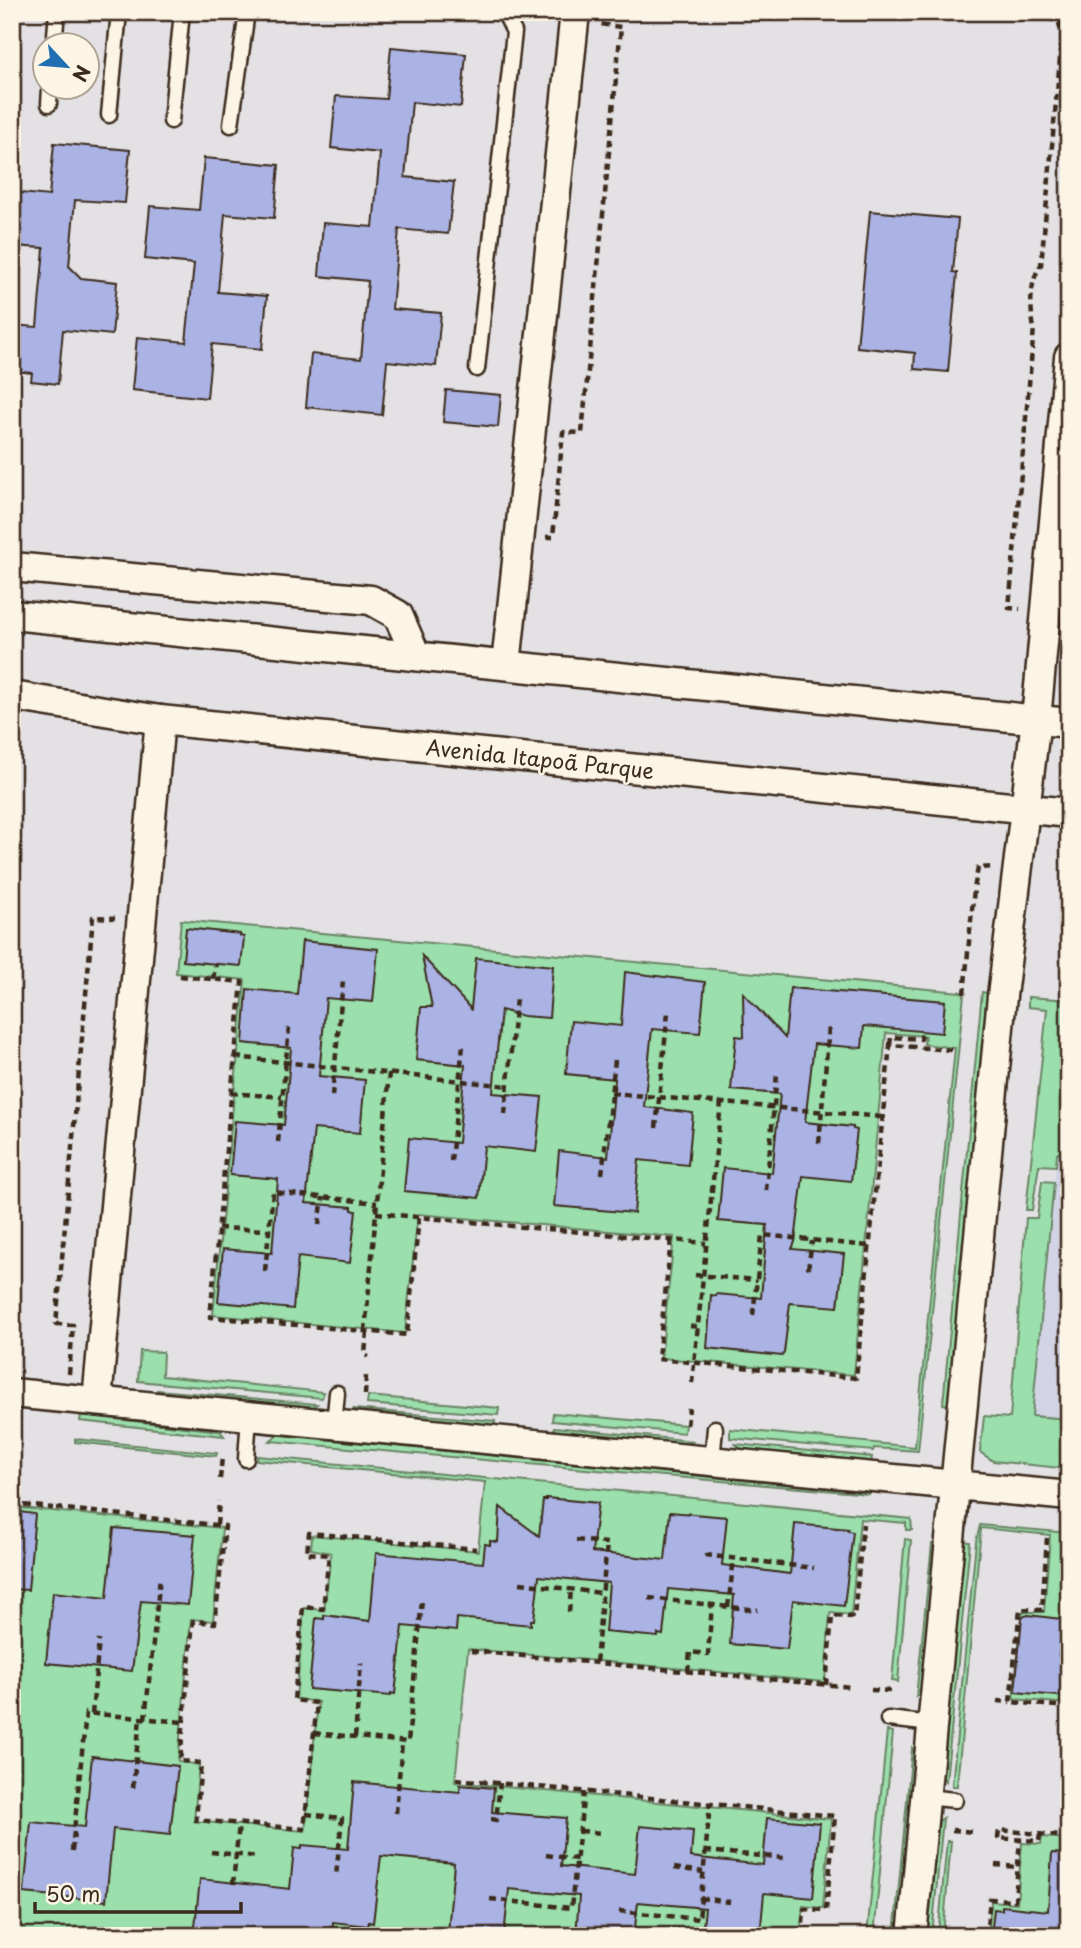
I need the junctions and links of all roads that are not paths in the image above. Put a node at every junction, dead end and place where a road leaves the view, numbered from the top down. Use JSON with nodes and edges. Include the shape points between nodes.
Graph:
{"nodes":[{"id":1,"x":57,"y":12,"type":"edge"},
{"id":2,"x":119,"y":12,"type":"edge"},
{"id":3,"x":182,"y":12,"type":"edge"},
{"id":4,"x":247,"y":12,"type":"edge"},
{"id":5,"x":504,"y":12,"type":"edge"},
{"id":6,"x":575,"y":12,"type":"edge"},
{"id":7,"x":55,"y":32,"type":"edge"},
{"id":8,"x":109,"y":115,"type":"dead end"},
{"id":9,"x":171,"y":121,"type":"dead end"},
{"id":10,"x":231,"y":125,"type":"dead end"},
{"id":11,"x":1069,"y":357,"type":"edge"},
{"id":12,"x":477,"y":369,"type":"dead end"},
{"id":13,"x":12,"y":567,"type":"edge"},
{"id":14,"x":12,"y":615,"type":"edge"},
{"id":15,"x":416,"y":656,"type":"junction"},
{"id":16,"x":506,"y":665,"type":"junction"},
{"id":17,"x":12,"y":696,"type":"edge"},
{"id":18,"x":160,"y":720,"type":"junction"},
{"id":19,"x":1035,"y":720,"type":"junction"},
{"id":20,"x":1069,"y":723,"type":"edge"},
{"id":21,"x":1025,"y":810,"type":"junction"},
{"id":22,"x":1069,"y":813,"type":"edge"},
{"id":23,"x":12,"y":1393,"type":"edge"},
{"id":24,"x":337,"y":1393,"type":"dead end"},
{"id":25,"x":97,"y":1401,"type":"junction"},
{"id":26,"x":249,"y":1416,"type":"junction"},
{"id":27,"x":334,"y":1425,"type":"junction"},
{"id":28,"x":715,"y":1428,"type":"dead end"},
{"id":29,"x":246,"y":1459,"type":"dead end"},
{"id":30,"x":712,"y":1461,"type":"junction"},
{"id":31,"x":955,"y":1485,"type":"junction"},
{"id":32,"x":1069,"y":1496,"type":"edge"},
{"id":33,"x":888,"y":1718,"type":"dead end"},
{"id":34,"x":932,"y":1724,"type":"junction"},
{"id":35,"x":925,"y":1797,"type":"junction"},
{"id":36,"x":955,"y":1800,"type":"dead end"},
{"id":37,"x":912,"y":1936,"type":"edge"}],
"edges":[{"from":1,"to":7,"type":"lane"},
{"from":2,"to":8,"type":"lane"},
{"from":3,"to":9,"type":"lane"},
{"from":4,"to":10,"type":"lane"},
{"from":5,"to":12,"type":"lane","via":[[514,32]]},
{"from":6,"to":16,"type":"street"},
{"from":11,"to":19,"type":"street"},
{"from":13,"to":15,"type":"street","via":[[371,600],[398,615]]},
{"from":14,"to":15,"type":"street"},
{"from":15,"to":16,"type":"street"},
{"from":16,"to":19,"type":"street"},
{"from":17,"to":18,"type":"street","name":"Avenida Itapoã Parque"},
{"from":18,"to":21,"type":"street","name":"Avenida Itapoã Parque"},
{"from":18,"to":25,"type":"street"},
{"from":19,"to":20,"type":"street"},
{"from":19,"to":21,"type":"street"},
{"from":21,"to":22,"type":"street","name":"Avenida Itapoã Parque"},
{"from":21,"to":31,"type":"street","via":[[1002,996]]},
{"from":23,"to":25,"type":"street"},
{"from":24,"to":27,"type":"lane"},
{"from":25,"to":26,"type":"street"},
{"from":26,"to":27,"type":"street"},
{"from":26,"to":29,"type":"lane"},
{"from":27,"to":30,"type":"street"},
{"from":28,"to":30,"type":"lane"},
{"from":30,"to":31,"type":"street"},
{"from":31,"to":32,"type":"street"},
{"from":31,"to":34,"type":"street"},
{"from":33,"to":34,"type":"lane"},
{"from":34,"to":35,"type":"street"},
{"from":35,"to":36,"type":"lane"},
{"from":35,"to":37,"type":"street"}]}
